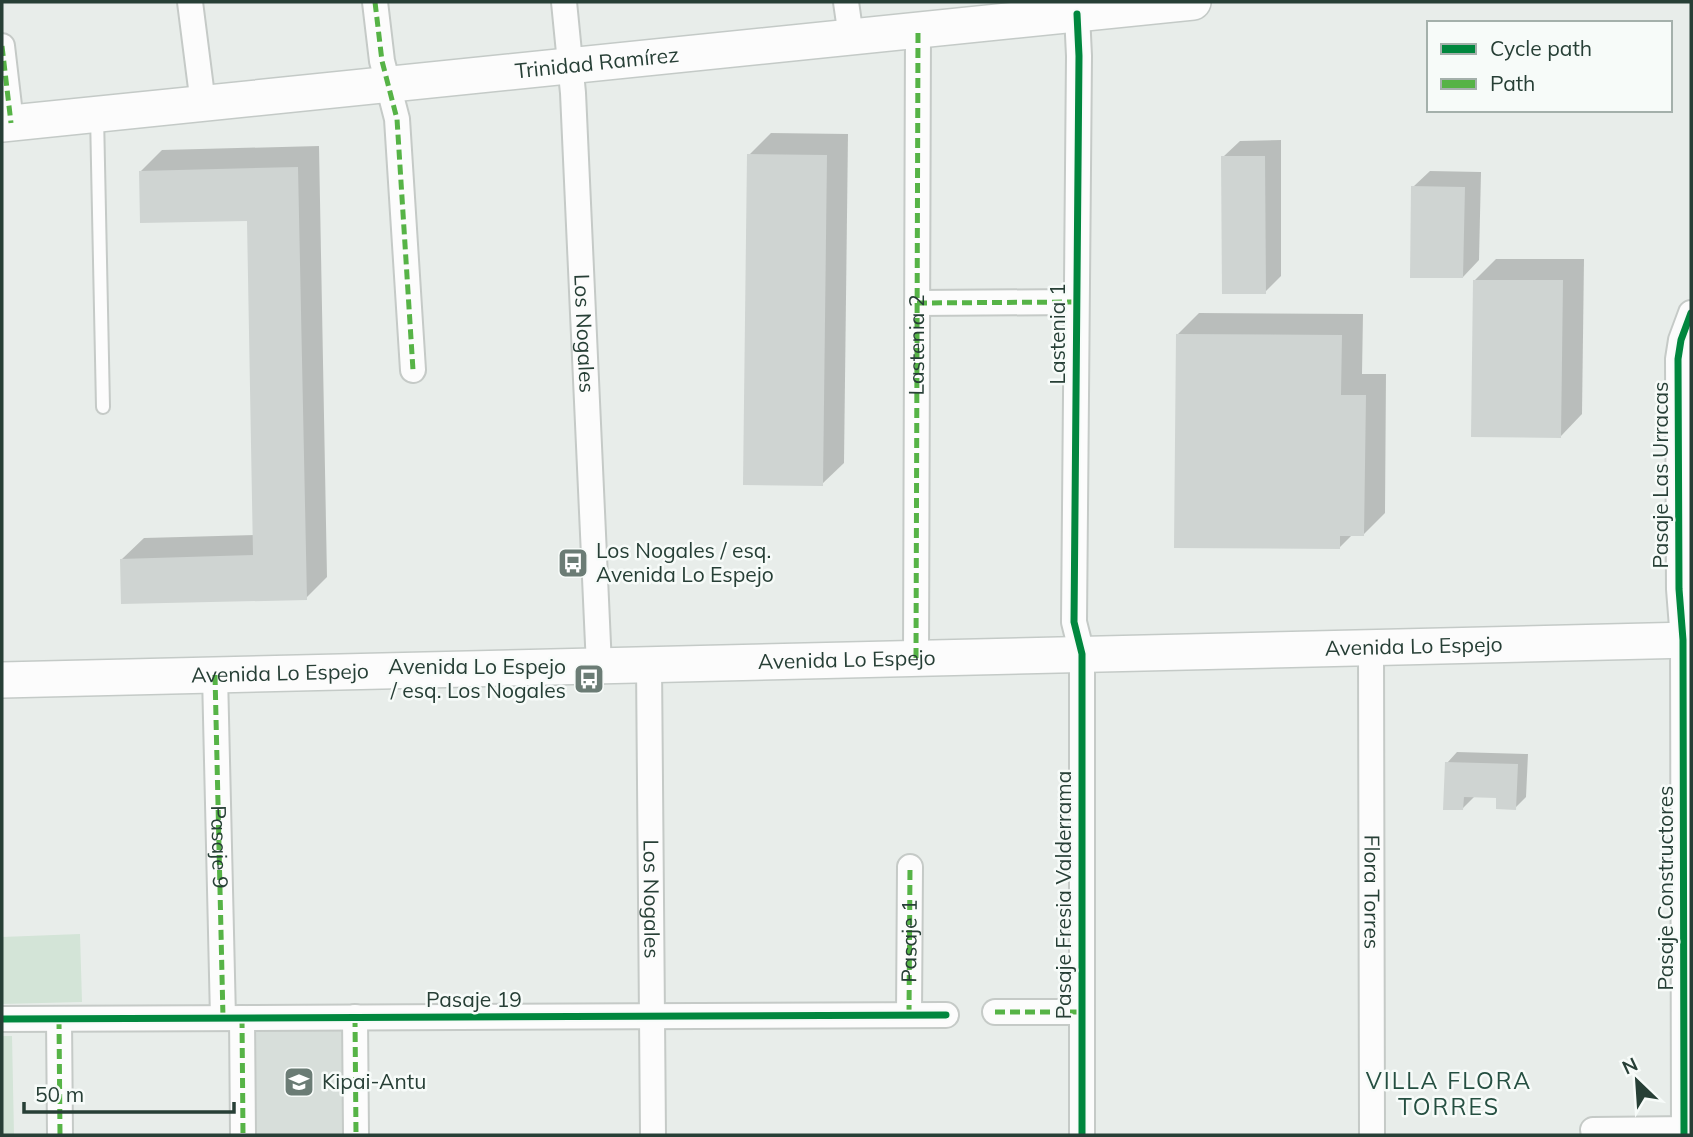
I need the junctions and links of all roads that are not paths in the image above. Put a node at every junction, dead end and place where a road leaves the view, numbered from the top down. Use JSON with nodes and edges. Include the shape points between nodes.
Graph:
{"nodes":[{"id":1,"x":190,"y":2,"type":"edge"},
{"id":2,"x":375,"y":2,"type":"edge"},
{"id":3,"x":564,"y":2,"type":"edge"},
{"id":4,"x":846,"y":2,"type":"edge"},
{"id":5,"x":1193,"y":2,"type":"edge"},
{"id":6,"x":1077,"y":14,"type":"junction"},
{"id":7,"x":918,"y":31,"type":"junction"},
{"id":8,"x":851,"y":37,"type":"junction"},
{"id":9,"x":2,"y":46,"type":"edge"},
{"id":10,"x":571,"y":66,"type":"junction"},
{"id":11,"x":388,"y":85,"type":"junction"},
{"id":12,"x":203,"y":104,"type":"junction"},
{"id":13,"x":97,"y":114,"type":"junction"},
{"id":14,"x":7,"y":124,"type":"edge"},
{"id":15,"x":1076,"y":302,"type":"junction"},
{"id":16,"x":917,"y":303,"type":"junction"},
{"id":17,"x":1691,"y":313,"type":"edge"},
{"id":18,"x":413,"y":370,"type":"dead end"},
{"id":19,"x":103,"y":407,"type":"dead end"},
{"id":20,"x":1687,"y":640,"type":"edge"},
{"id":21,"x":1371,"y":648,"type":"junction"},
{"id":22,"x":1082,"y":654,"type":"junction"},
{"id":23,"x":916,"y":658,"type":"junction"},
{"id":24,"x":649,"y":665,"type":"junction"},
{"id":25,"x":599,"y":666,"type":"junction"},
{"id":26,"x":215,"y":676,"type":"junction"},
{"id":27,"x":2,"y":680,"type":"edge"},
{"id":28,"x":910,"y":867,"type":"dead end"},
{"id":29,"x":995,"y":1012,"type":"dead end"},
{"id":30,"x":1082,"y":1012,"type":"junction"},
{"id":31,"x":909,"y":1015,"type":"junction"},
{"id":32,"x":946,"y":1015,"type":"dead end"},
{"id":33,"x":355,"y":1017,"type":"junction"},
{"id":34,"x":652,"y":1017,"type":"junction"},
{"id":35,"x":232,"y":1018,"type":"junction"},
{"id":36,"x":2,"y":1019,"type":"edge"},
{"id":37,"x":59,"y":1019,"type":"junction"},
{"id":38,"x":1593,"y":1130,"type":"dead end"},
{"id":39,"x":1686,"y":1131,"type":"edge"},
{"id":40,"x":60,"y":1135,"type":"edge"},
{"id":41,"x":243,"y":1135,"type":"edge"},
{"id":42,"x":356,"y":1135,"type":"edge"},
{"id":43,"x":653,"y":1135,"type":"edge"},
{"id":44,"x":1082,"y":1135,"type":"edge"},
{"id":45,"x":1373,"y":1135,"type":"edge"}],
"edges":[{"from":1,"to":12,"type":"street"},
{"from":2,"to":11,"type":"street"},
{"from":3,"to":10,"type":"street","name":"Los Nogales"},
{"from":4,"to":8,"type":"street"},
{"from":5,"to":6,"type":"main road","name":"Trinidad Ramírez"},
{"from":6,"to":7,"type":"main road","name":"Trinidad Ramírez"},
{"from":6,"to":15,"type":"street","name":"Lastenia 1"},
{"from":7,"to":8,"type":"main road","name":"Trinidad Ramírez"},
{"from":7,"to":16,"type":"street","name":"Lastenia 2"},
{"from":8,"to":10,"type":"main road","name":"Trinidad Ramírez"},
{"from":9,"to":14,"type":"street"},
{"from":10,"to":11,"type":"main road","name":"Trinidad Ramírez"},
{"from":10,"to":25,"type":"street","name":"Los Nogales"},
{"from":11,"to":12,"type":"main road","name":"Trinidad Ramírez"},
{"from":11,"to":18,"type":"street","via":[[397,119]]},
{"from":12,"to":13,"type":"main road","name":"Trinidad Ramírez"},
{"from":13,"to":14,"type":"main road","name":"Trinidad Ramírez"},
{"from":13,"to":19,"type":"lane"},
{"from":15,"to":16,"type":"street"},
{"from":15,"to":22,"type":"street","name":"Lastenia 1","via":[[1074,622]]},
{"from":16,"to":23,"type":"street","name":"Lastenia 2"},
{"from":17,"to":20,"type":"street","name":"Pasaje Las Urracas","via":[[1678,359],[1679,589]]},
{"from":20,"to":21,"type":"main road","name":"Avenida Lo Espejo"},
{"from":20,"to":39,"type":"street","name":"Pasaje Constructores"},
{"from":21,"to":22,"type":"main road","name":"Avenida Lo Espejo"},
{"from":21,"to":45,"type":"street","name":"Flora Torres"},
{"from":22,"to":23,"type":"main road","name":"Avenida Lo Espejo"},
{"from":22,"to":30,"type":"street","name":"Pasaje Fresia Valderrama"},
{"from":23,"to":24,"type":"main road","name":"Avenida Lo Espejo"},
{"from":24,"to":25,"type":"main road","name":"Avenida Lo Espejo"},
{"from":24,"to":34,"type":"street","name":"Los Nogales"},
{"from":25,"to":26,"type":"main road","name":"Avenida Lo Espejo"},
{"from":26,"to":27,"type":"main road","name":"Avenida Lo Espejo"},
{"from":26,"to":35,"type":"street","name":"Pasaje 9"},
{"from":28,"to":31,"type":"street","name":"Pasaje 1"},
{"from":29,"to":30,"type":"street"},
{"from":30,"to":44,"type":"street","name":"Pasaje Fresia Valderrama"},
{"from":31,"to":32,"type":"street","name":"Pasaje 19"},
{"from":31,"to":34,"type":"street","name":"Pasaje 19"},
{"from":33,"to":34,"type":"street","name":"Pasaje 19"},
{"from":33,"to":35,"type":"street","name":"Pasaje 19"},
{"from":33,"to":42,"type":"street"},
{"from":34,"to":43,"type":"street","name":"Los Nogales"},
{"from":35,"to":37,"type":"street","name":"Pasaje 19"},
{"from":35,"to":41,"type":"street","name":"Pasaje 9"},
{"from":36,"to":37,"type":"street","name":"Pasaje 19"},
{"from":37,"to":40,"type":"street"},
{"from":38,"to":39,"type":"street"}]}
